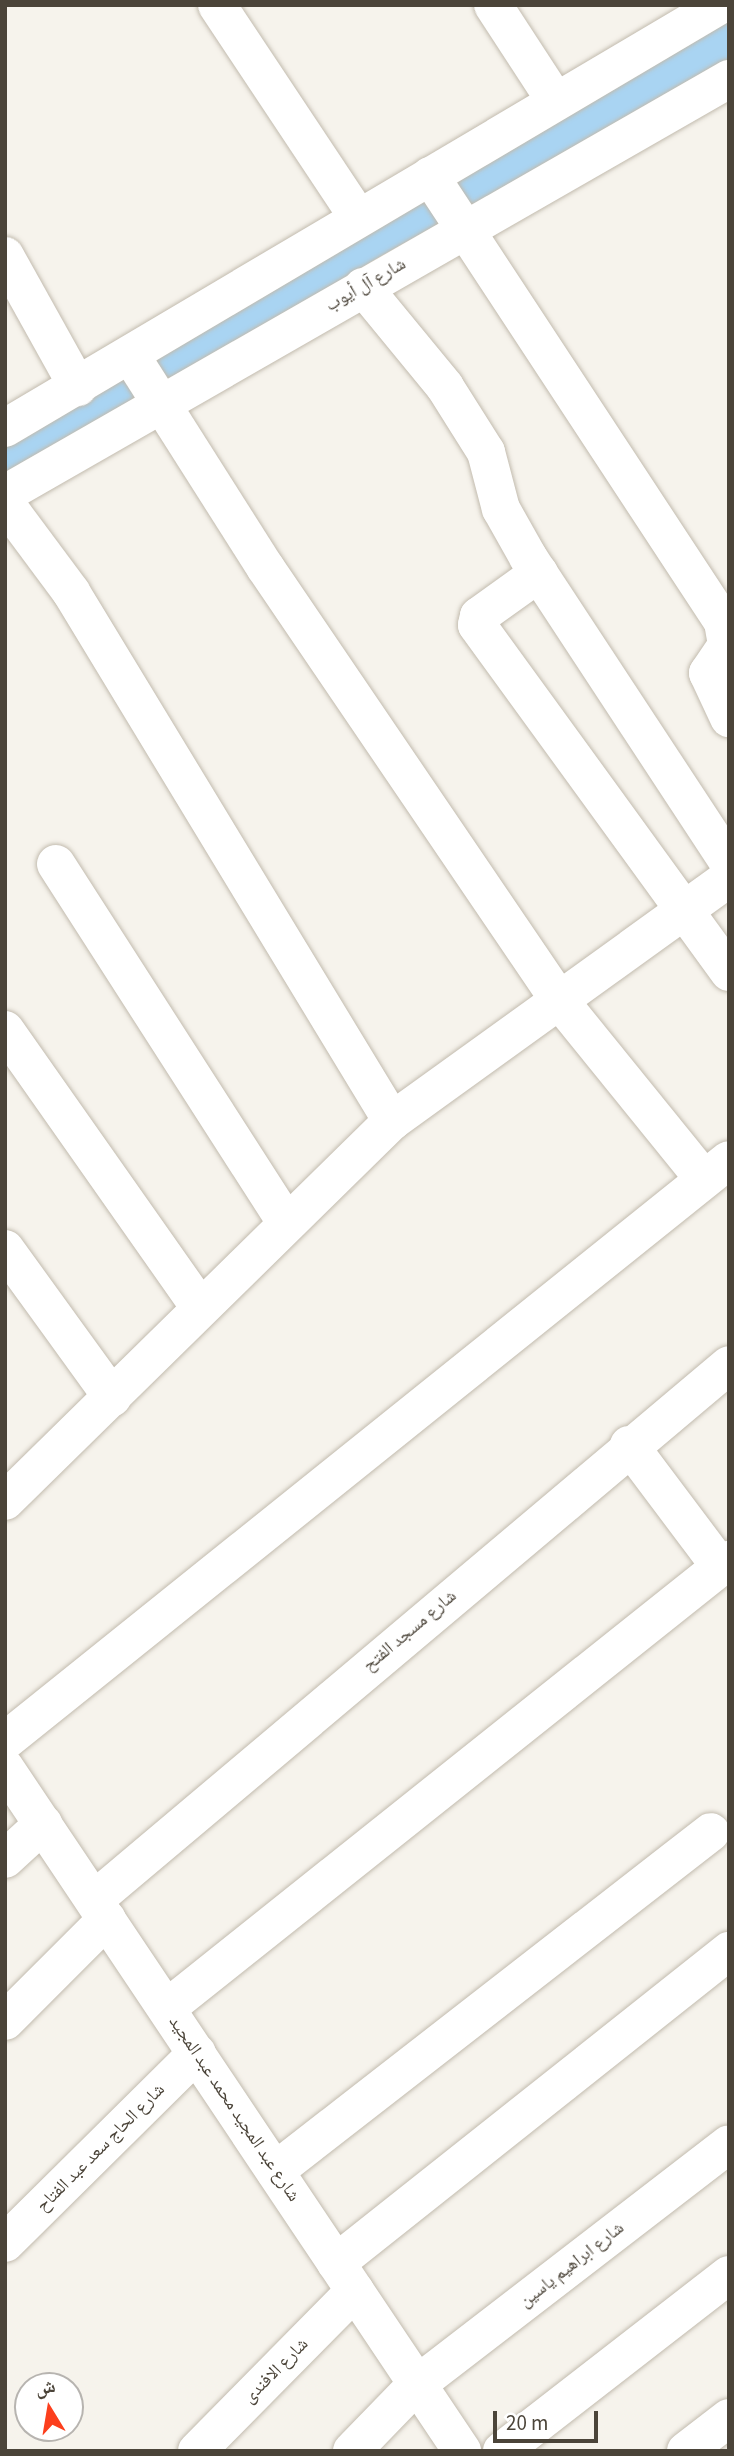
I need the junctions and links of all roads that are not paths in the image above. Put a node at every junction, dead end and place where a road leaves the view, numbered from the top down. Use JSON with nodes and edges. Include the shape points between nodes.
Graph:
{"nodes":[{"id":1,"x":217,"y":5,"type":"edge"},
{"id":2,"x":493,"y":5,"type":"edge"},
{"id":3,"x":720,"y":5,"type":"edge"},
{"id":4,"x":729,"y":79,"type":"edge"},
{"id":5,"x":555,"y":100,"type":"junction"},
{"id":6,"x":447,"y":202,"type":"junction"},
{"id":7,"x":357,"y":216,"type":"junction"},
{"id":8,"x":5,"y":256,"type":"edge"},
{"id":9,"x":363,"y":287,"type":"junction"},
{"id":10,"x":146,"y":380,"type":"junction"},
{"id":11,"x":78,"y":387,"type":"junction"},
{"id":12,"x":5,"y":429,"type":"edge"},
{"id":13,"x":5,"y":494,"type":"edge"},
{"id":14,"x":5,"y":503,"type":"edge"},
{"id":15,"x":539,"y":573,"type":"junction"},
{"id":16,"x":729,"y":718,"type":"edge"},
{"id":17,"x":729,"y":863,"type":"edge"},
{"id":18,"x":55,"y":864,"type":"dead end"},
{"id":19,"x":729,"y":878,"type":"edge"},
{"id":20,"x":681,"y":913,"type":"junction"},
{"id":21,"x":729,"y":972,"type":"edge"},
{"id":22,"x":559,"y":1000,"type":"junction"},
{"id":23,"x":5,"y":1030,"type":"edge"},
{"id":24,"x":392,"y":1121,"type":"junction"},
{"id":25,"x":716,"y":1170,"type":"edge"},
{"id":26,"x":285,"y":1221,"type":"junction"},
{"id":27,"x":5,"y":1249,"type":"edge"},
{"id":28,"x":199,"y":1306,"type":"junction"},
{"id":29,"x":729,"y":1365,"type":"edge"},
{"id":30,"x":113,"y":1397,"type":"junction"},
{"id":31,"x":629,"y":1445,"type":"junction"},
{"id":32,"x":5,"y":1501,"type":"edge"},
{"id":33,"x":725,"y":1563,"type":"edge"},
{"id":34,"x":5,"y":1741,"type":"edge"},
{"id":35,"x":5,"y":1768,"type":"edge"},
{"id":36,"x":43,"y":1824,"type":"junction"},
{"id":37,"x":711,"y":1832,"type":"dead end"},
{"id":38,"x":5,"y":1859,"type":"edge"},
{"id":39,"x":101,"y":1909,"type":"junction"},
{"id":40,"x":729,"y":1951,"type":"edge"},
{"id":41,"x":167,"y":2008,"type":"junction"},
{"id":42,"x":5,"y":2021,"type":"edge"},
{"id":43,"x":197,"y":2053,"type":"junction"},
{"id":44,"x":729,"y":2144,"type":"edge"},
{"id":45,"x":275,"y":2171,"type":"junction"},
{"id":46,"x":5,"y":2243,"type":"edge"},
{"id":47,"x":729,"y":2276,"type":"edge"},
{"id":48,"x":346,"y":2277,"type":"junction"},
{"id":49,"x":415,"y":2386,"type":"junction"},
{"id":50,"x":729,"y":2418,"type":"edge"},
{"id":51,"x":197,"y":2451,"type":"edge"},
{"id":52,"x":352,"y":2451,"type":"edge"},
{"id":53,"x":462,"y":2451,"type":"edge"},
{"id":54,"x":502,"y":2451,"type":"edge"},
{"id":55,"x":686,"y":2451,"type":"edge"}],
"edges":[{"from":1,"to":7,"type":"street"},
{"from":2,"to":5,"type":"street"},
{"from":3,"to":5,"type":"street","name":"شارع آل أيوب"},
{"from":4,"to":6,"type":"street","name":"شارع آل أيوب"},
{"from":5,"to":6,"type":"street","name":"شارع آل أيوب"},
{"from":6,"to":7,"type":"street","name":"شارع آل أيوب"},
{"from":6,"to":9,"type":"street","name":"شارع آل أيوب"},
{"from":6,"to":16,"type":"street","via":[[723,622],[727,645],[708,673]]},
{"from":7,"to":10,"type":"street","name":"شارع آل أيوب"},
{"from":8,"to":11,"type":"street"},
{"from":9,"to":10,"type":"street","name":"شارع آل أيوب"},
{"from":9,"to":15,"type":"street","via":[[445,387],[486,452],[501,509]]},
{"from":10,"to":11,"type":"street","name":"شارع آل أيوب"},
{"from":10,"to":13,"type":"street","name":"شارع آل أيوب"},
{"from":10,"to":22,"type":"street"},
{"from":11,"to":12,"type":"street","name":"شارع آل أيوب"},
{"from":14,"to":24,"type":"street","via":[[71,592]]},
{"from":15,"to":17,"type":"street"},
{"from":15,"to":20,"type":"street","via":[[479,616],[477,625]]},
{"from":18,"to":26,"type":"street"},
{"from":19,"to":20,"type":"street"},
{"from":20,"to":21,"type":"street"},
{"from":20,"to":22,"type":"street"},
{"from":22,"to":24,"type":"street"},
{"from":22,"to":25,"type":"street"},
{"from":23,"to":28,"type":"street"},
{"from":24,"to":26,"type":"street"},
{"from":25,"to":34,"type":"street"},
{"from":26,"to":28,"type":"street"},
{"from":27,"to":30,"type":"street"},
{"from":28,"to":30,"type":"street"},
{"from":29,"to":31,"type":"street","name":"شارع مسجد الفتح"},
{"from":30,"to":32,"type":"street"},
{"from":31,"to":33,"type":"street"},
{"from":31,"to":39,"type":"street","name":"شارع مسجد الفتح"},
{"from":33,"to":41,"type":"street"},
{"from":35,"to":36,"type":"street","name":"شارع عبد المجيد محمد عبد المجيد"},
{"from":36,"to":38,"type":"street"},
{"from":36,"to":39,"type":"street","name":"شارع عبد المجيد محمد عبد المجيد"},
{"from":37,"to":45,"type":"street"},
{"from":39,"to":41,"type":"street","name":"شارع عبد المجيد محمد عبد المجيد"},
{"from":39,"to":42,"type":"street","name":"شارع مسجد الفتح"},
{"from":40,"to":48,"type":"street","name":"شارع الافندى"},
{"from":41,"to":43,"type":"street","name":"شارع عبد المجيد محمد عبد المجيد"},
{"from":43,"to":45,"type":"street","name":"شارع عبد المجيد محمد عبد المجيد"},
{"from":43,"to":46,"type":"street","name":"شارع الحاج سعد عبد الفتاح"},
{"from":44,"to":49,"type":"street","name":"شارع ابراهيم ياسين"},
{"from":45,"to":48,"type":"street","name":"شارع عبد المجيد محمد عبد المجيد"},
{"from":47,"to":54,"type":"street"},
{"from":48,"to":49,"type":"street","name":"شارع عبد المجيد محمد عبد المجيد"},
{"from":48,"to":51,"type":"street","name":"شارع الافندى"},
{"from":49,"to":52,"type":"street","name":"شارع ابراهيم ياسين"},
{"from":49,"to":53,"type":"street","name":"شارع عبد المجيد محمد عبد المجيد"},
{"from":50,"to":55,"type":"street"}]}
